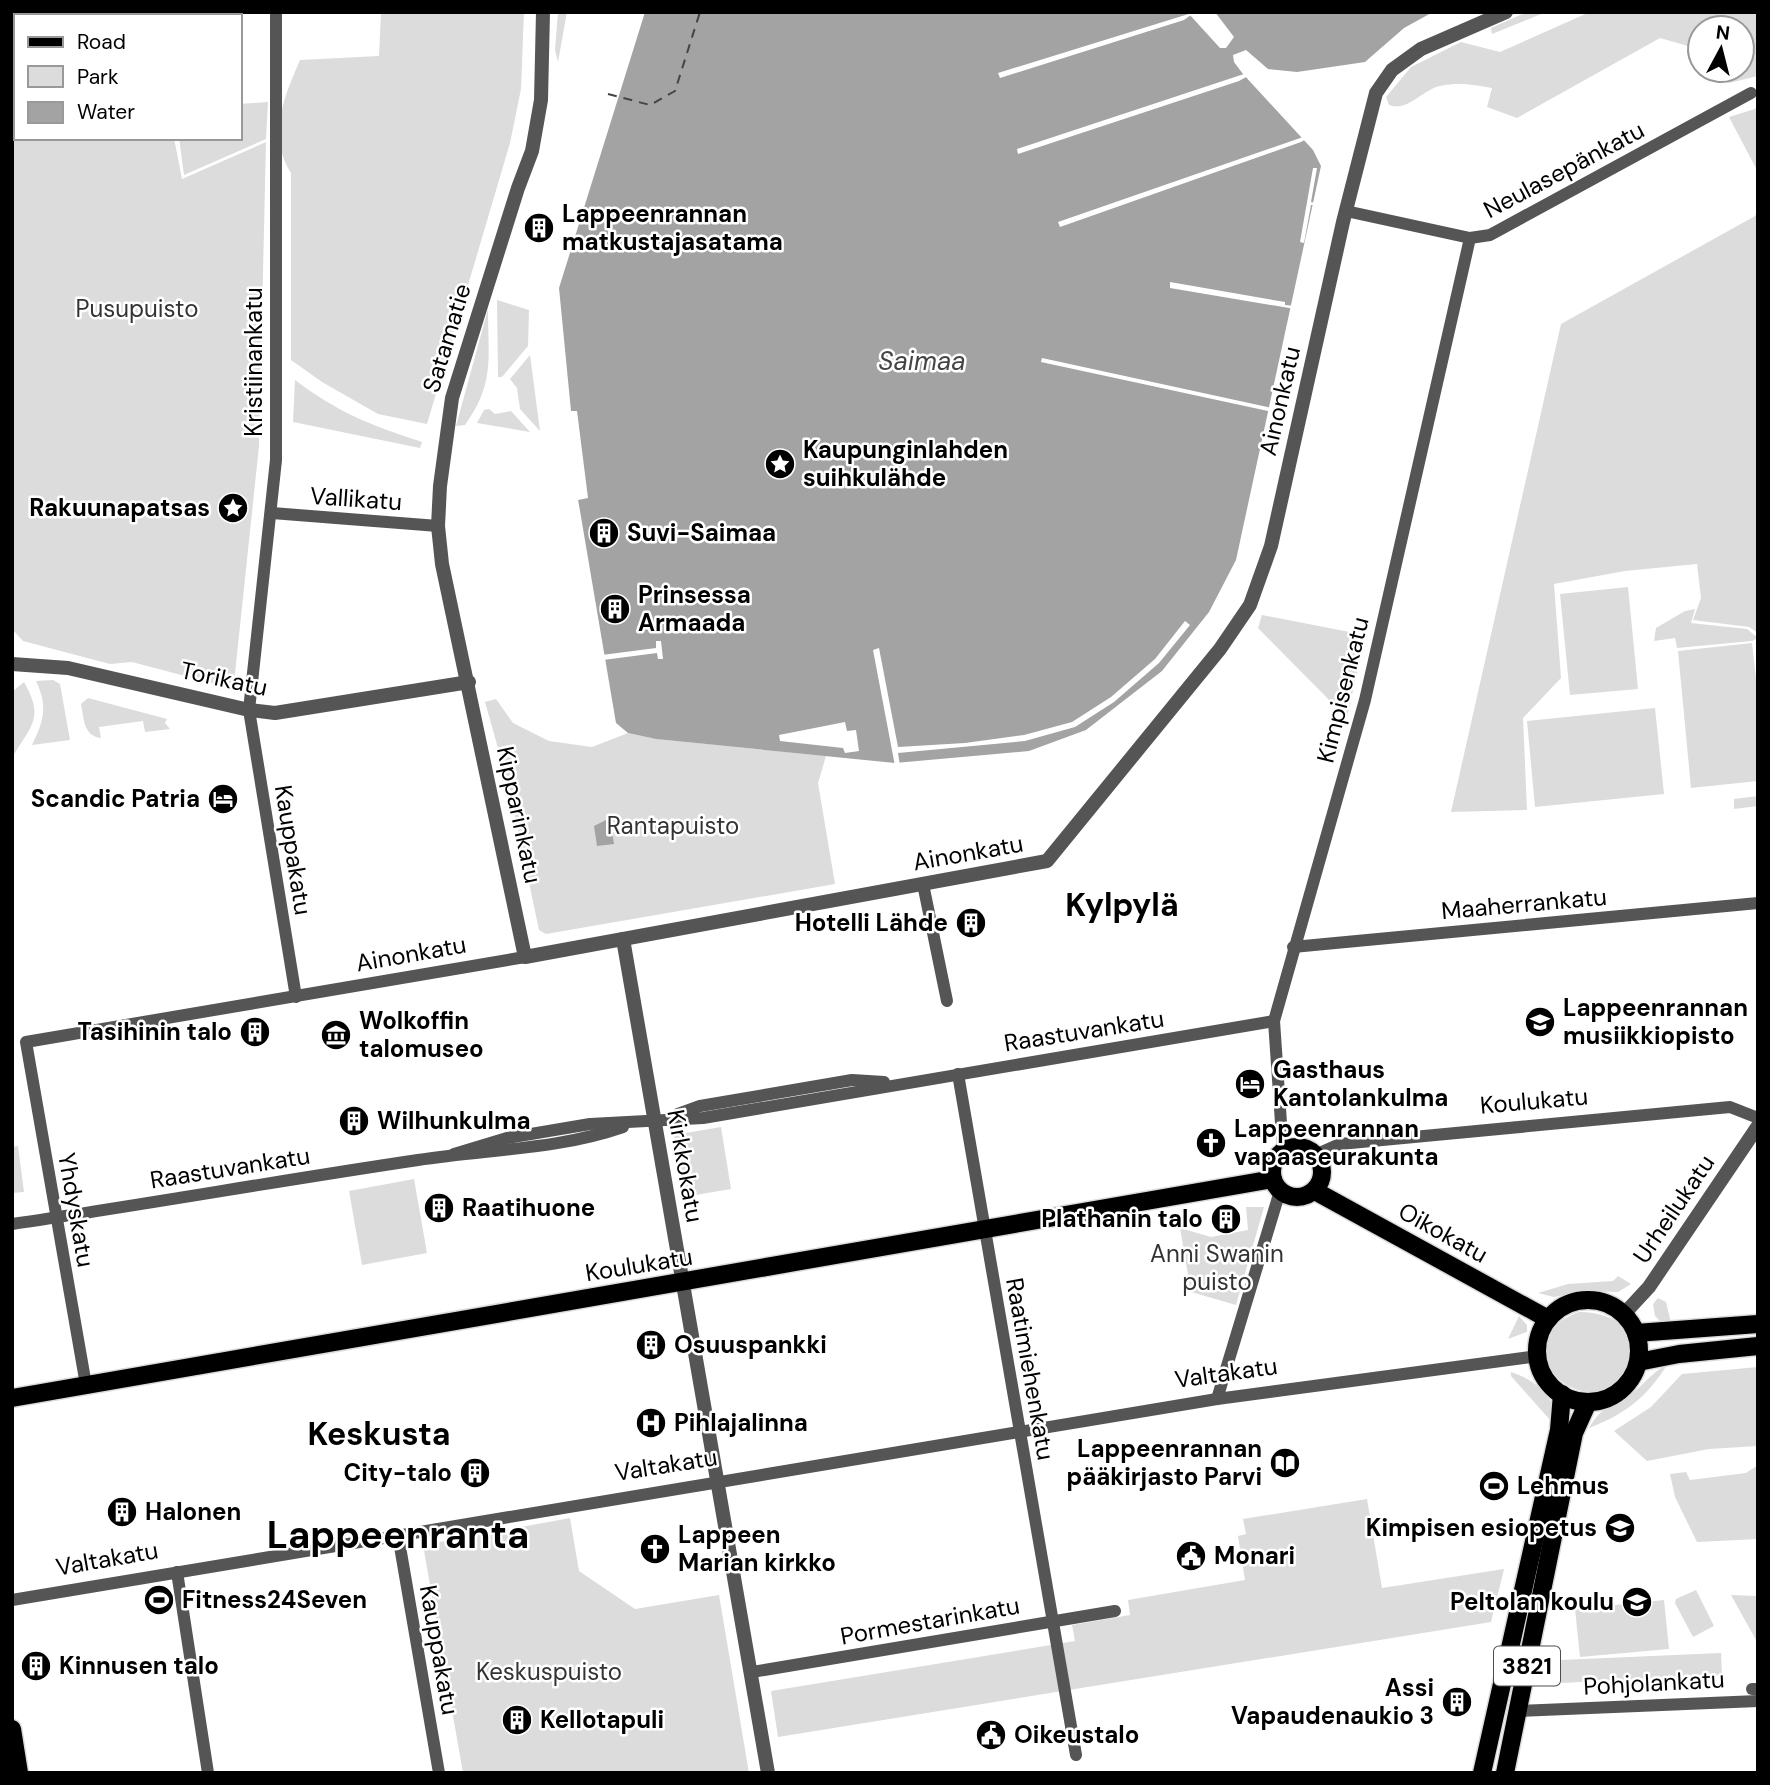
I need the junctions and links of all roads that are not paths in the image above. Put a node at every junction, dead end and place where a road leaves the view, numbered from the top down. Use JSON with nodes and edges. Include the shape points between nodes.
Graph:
{"nodes":[{"id":1,"x":276,"y":12,"type":"edge"},
{"id":2,"x":543,"y":12,"type":"edge"},
{"id":3,"x":1506,"y":12,"type":"edge"},
{"id":4,"x":1751,"y":93,"type":"dead end"},
{"id":5,"x":1346,"y":211,"type":"junction"},
{"id":6,"x":1470,"y":238,"type":"junction"},
{"id":7,"x":272,"y":513,"type":"junction"},
{"id":8,"x":438,"y":526,"type":"junction"},
{"id":9,"x":12,"y":664,"type":"edge"},
{"id":10,"x":468,"y":682,"type":"junction"},
{"id":11,"x":249,"y":710,"type":"junction"},
{"id":12,"x":923,"y":884,"type":"junction"},
{"id":13,"x":1758,"y":903,"type":"edge"},
{"id":14,"x":623,"y":939,"type":"junction"},
{"id":15,"x":1293,"y":947,"type":"junction"},
{"id":16,"x":526,"y":957,"type":"junction"},
{"id":17,"x":296,"y":997,"type":"junction"},
{"id":18,"x":947,"y":1001,"type":"dead end"},
{"id":19,"x":1274,"y":1021,"type":"junction"},
{"id":20,"x":26,"y":1042,"type":"joint"},
{"id":21,"x":958,"y":1074,"type":"junction"},
{"id":22,"x":1758,"y":1118,"type":"edge"},
{"id":23,"x":654,"y":1120,"type":"junction"},
{"id":24,"x":1758,"y":1126,"type":"edge"},
{"id":25,"x":1283,"y":1152,"type":"junction"},
{"id":26,"x":1315,"y":1155,"type":"junction"},
{"id":27,"x":1277,"y":1185,"type":"junction"},
{"id":28,"x":1315,"y":1191,"type":"junction"},
{"id":29,"x":55,"y":1218,"type":"junction"},
{"id":30,"x":12,"y":1224,"type":"edge"},
{"id":31,"x":985,"y":1230,"type":"junction"},
{"id":32,"x":683,"y":1283,"type":"junction"},
{"id":33,"x":1624,"y":1314,"type":"junction"},
{"id":34,"x":1548,"y":1319,"type":"junction"},
{"id":35,"x":1758,"y":1324,"type":"edge"},
{"id":36,"x":1636,"y":1333,"type":"junction"},
{"id":37,"x":1758,"y":1346,"type":"edge"},
{"id":38,"x":1538,"y":1356,"type":"junction"},
{"id":39,"x":1638,"y":1362,"type":"junction"},
{"id":40,"x":86,"y":1385,"type":"junction"},
{"id":41,"x":1562,"y":1394,"type":"junction"},
{"id":42,"x":12,"y":1398,"type":"edge"},
{"id":43,"x":1217,"y":1399,"type":"junction"},
{"id":44,"x":1588,"y":1402,"type":"junction"},
{"id":45,"x":1019,"y":1431,"type":"junction"},
{"id":46,"x":717,"y":1481,"type":"junction"},
{"id":47,"x":398,"y":1535,"type":"junction"},
{"id":48,"x":177,"y":1572,"type":"junction"},
{"id":49,"x":12,"y":1600,"type":"edge"},
{"id":50,"x":1115,"y":1611,"type":"dead end"},
{"id":51,"x":1053,"y":1621,"type":"junction"},
{"id":52,"x":752,"y":1672,"type":"junction"},
{"id":53,"x":1755,"y":1697,"type":"edge"},
{"id":54,"x":1518,"y":1711,"type":"junction"},
{"id":55,"x":12,"y":1729,"type":"edge"},
{"id":56,"x":1076,"y":1755,"type":"dead end"},
{"id":57,"x":19,"y":1773,"type":"edge"},
{"id":58,"x":208,"y":1773,"type":"edge"},
{"id":59,"x":439,"y":1773,"type":"edge"},
{"id":60,"x":768,"y":1773,"type":"edge"},
{"id":61,"x":1482,"y":1773,"type":"edge"},
{"id":62,"x":1506,"y":1773,"type":"edge"}],
"edges":[{"from":1,"to":7,"type":"street","name":"Kristiinankatu"},
{"from":2,"to":8,"type":"street","name":"Satamatie","via":[[539,122],[452,398]]},
{"from":3,"to":5,"type":"street","name":"Ainonkatu","via":[[1421,49],[1384,80],[1369,112]]},
{"from":4,"to":6,"type":"street","name":"Neulasepänkatu","via":[[1490,235]]},
{"from":5,"to":6,"type":"street","name":"Neulasepänkatu"},
{"from":5,"to":12,"type":"street","name":"Ainonkatu","via":[[1271,546],[1240,621],[1046,861]]},
{"from":6,"to":15,"type":"street","name":"Kimpisenkatu","via":[[1364,700]]},
{"from":7,"to":8,"type":"street","name":"Vallikatu"},
{"from":7,"to":11,"type":"street","name":"Kristiinankatu"},
{"from":8,"to":10,"type":"street","name":"Satamatie"},
{"from":9,"to":11,"type":"street","name":"Torikatu","via":[[68,668]]},
{"from":10,"to":11,"type":"street","name":"Torikatu","via":[[275,713]]},
{"from":10,"to":16,"type":"street","name":"Kipparinkatu"},
{"from":11,"to":17,"type":"street","name":"Kauppakatu"},
{"from":12,"to":14,"type":"street","name":"Ainonkatu"},
{"from":12,"to":18,"type":"street"},
{"from":13,"to":15,"type":"street","name":"Maaherrankatu"},
{"from":14,"to":16,"type":"street","name":"Ainonkatu"},
{"from":14,"to":23,"type":"street","name":"Kirkkokatu"},
{"from":15,"to":19,"type":"street","name":"Kimpisenkatu"},
{"from":16,"to":17,"type":"street","name":"Ainonkatu"},
{"from":17,"to":20,"type":"street","name":"Ainonkatu"},
{"from":19,"to":21,"type":"street","name":"Raastuvankatu"},
{"from":19,"to":25,"type":"street","name":"Kimpisenkatu"},
{"from":20,"to":29,"type":"street","name":"Yhdyskatu"},
{"from":21,"to":23,"type":"street","name":"Raastuvankatu","via":[[703,1118]]},
{"from":21,"to":31,"type":"street","name":"Raatimiehenkatu"},
{"from":22,"to":26,"type":"street","name":"Koulukatu","via":[[1730,1107],[1340,1144]]},
{"from":23,"to":29,"type":"street","name":"Raastuvankatu","via":[[593,1137],[454,1154]]},
{"from":23,"to":32,"type":"street","name":"Kirkkokatu"},
{"from":24,"to":33,"type":"street","name":"Urheilukatu","via":[[1649,1287]]},
{"from":25,"to":26,"type":"main road","via":[[1300,1147]]},
{"from":25,"to":27,"type":"main road","via":[[1274,1162]]},
{"from":26,"to":28,"type":"main road","via":[[1322,1175]]},
{"from":27,"to":28,"type":"main road","via":[[1297,1198]]},
{"from":27,"to":31,"type":"main road","name":"Koulukatu"},
{"from":27,"to":43,"type":"street"},
{"from":28,"to":34,"type":"main road","name":"Oikokatu"},
{"from":29,"to":30,"type":"street","name":"Raastuvankatu"},
{"from":29,"to":40,"type":"street","name":"Yhdyskatu"},
{"from":31,"to":32,"type":"main road","name":"Koulukatu"},
{"from":31,"to":45,"type":"street","name":"Raatimiehenkatu"},
{"from":32,"to":40,"type":"main road","name":"Koulukatu"},
{"from":32,"to":46,"type":"street","name":"Kirkkokatu"},
{"from":33,"to":34,"type":"main road","via":[[1607,1303],[1586,1300],[1566,1305]]},
{"from":33,"to":36,"type":"main road"},
{"from":34,"to":38,"type":"main road","via":[[1539,1338]]},
{"from":35,"to":36,"type":"main road"},
{"from":36,"to":39,"type":"main road"},
{"from":37,"to":39,"type":"main road"},
{"from":38,"to":41,"type":"main road","via":[[1545,1378]]},
{"from":38,"to":43,"type":"street","name":"Valtakatu"},
{"from":39,"to":44,"type":"main road","via":[[1622,1389]]},
{"from":40,"to":42,"type":"main road","name":"Koulukatu"},
{"from":41,"to":44,"type":"main road"},
{"from":41,"to":61,"type":"main road","number":"3821","via":[[1559,1430]]},
{"from":43,"to":45,"type":"street","name":"Valtakatu"},
{"from":44,"to":54,"type":"main road","number":"3821","via":[[1574,1433]]},
{"from":45,"to":46,"type":"street","name":"Valtakatu"},
{"from":45,"to":51,"type":"street","name":"Raatimiehenkatu"},
{"from":46,"to":47,"type":"street","name":"Valtakatu"},
{"from":46,"to":52,"type":"street","name":"Kirkkokatu"},
{"from":47,"to":48,"type":"street","name":"Valtakatu"},
{"from":47,"to":59,"type":"street","name":"Kauppakatu"},
{"from":48,"to":49,"type":"street","name":"Valtakatu"},
{"from":48,"to":58,"type":"street"},
{"from":50,"to":51,"type":"street","name":"Pormestarinkatu"},
{"from":51,"to":52,"type":"street","name":"Pormestarinkatu"},
{"from":51,"to":56,"type":"street","name":"Raatimiehenkatu"},
{"from":52,"to":60,"type":"street","name":"Kirkkokatu"},
{"from":53,"to":54,"type":"street","name":"Pohjolankatu"},
{"from":54,"to":62,"type":"main road","number":"3821"},
{"from":55,"to":57,"type":"main road"}]}
